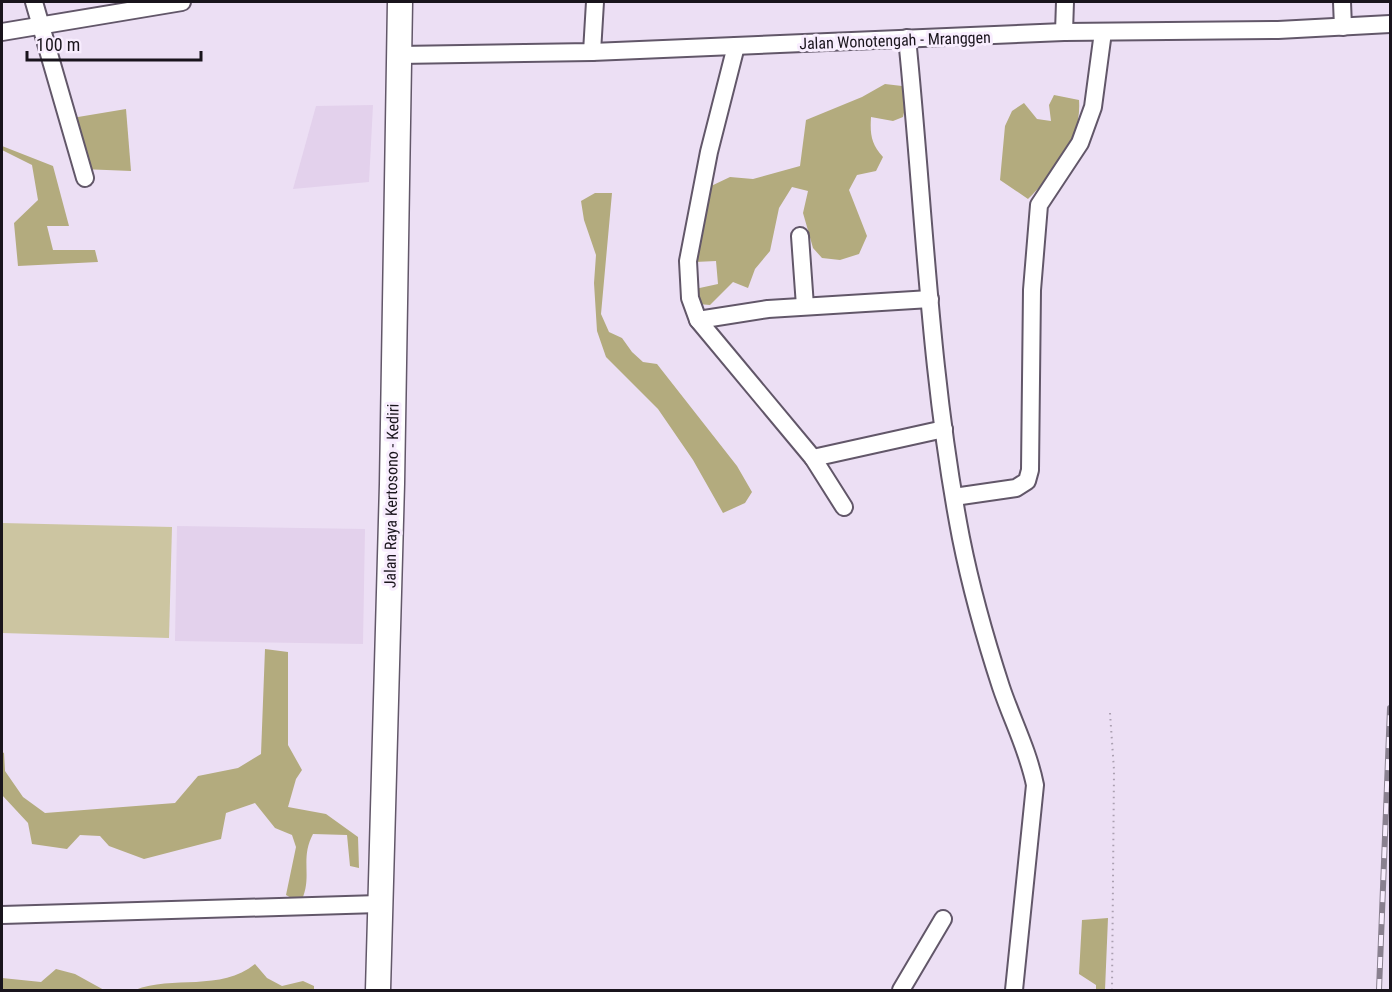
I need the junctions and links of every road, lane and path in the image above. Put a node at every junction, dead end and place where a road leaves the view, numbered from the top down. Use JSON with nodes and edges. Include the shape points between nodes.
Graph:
{"nodes":[{"id":1,"x":34,"y":2,"type":"edge"},
{"id":2,"x":182,"y":2,"type":"edge"},
{"id":3,"x":400,"y":2,"type":"edge"},
{"id":4,"x":596,"y":2,"type":"edge"},
{"id":5,"x":1065,"y":2,"type":"edge"},
{"id":6,"x":1342,"y":2,"type":"edge"},
{"id":7,"x":1390,"y":24,"type":"edge"},
{"id":8,"x":39,"y":25,"type":"junction"},
{"id":9,"x":1343,"y":27,"type":"junction"},
{"id":10,"x":2,"y":32,"type":"edge"},
{"id":11,"x":1064,"y":32,"type":"junction"},
{"id":12,"x":1103,"y":32,"type":"junction"},
{"id":13,"x":907,"y":38,"type":"junction"},
{"id":14,"x":736,"y":46,"type":"junction"},
{"id":15,"x":592,"y":52,"type":"junction"},
{"id":16,"x":399,"y":55,"type":"junction"},
{"id":17,"x":86,"y":178,"type":"dead end"},
{"id":18,"x":800,"y":236,"type":"dead end"},
{"id":19,"x":930,"y":299,"type":"junction"},
{"id":20,"x":805,"y":306,"type":"junction"},
{"id":21,"x":698,"y":320,"type":"junction"},
{"id":22,"x":944,"y":429,"type":"junction"},
{"id":23,"x":813,"y":458,"type":"junction"},
{"id":24,"x":954,"y":497,"type":"junction"},
{"id":25,"x":844,"y":507,"type":"dead end"},
{"id":26,"x":1110,"y":713,"type":"dead end"},
{"id":27,"x":380,"y":904,"type":"junction"},
{"id":28,"x":2,"y":915,"type":"edge"},
{"id":29,"x":943,"y":919,"type":"dead end"},
{"id":30,"x":378,"y":990,"type":"edge"},
{"id":31,"x":901,"y":990,"type":"edge"},
{"id":32,"x":1014,"y":990,"type":"edge"},
{"id":33,"x":1112,"y":990,"type":"edge"}],
"edges":[{"from":1,"to":8,"type":"street"},
{"from":2,"to":8,"type":"street"},
{"from":3,"to":16,"type":"highway","name":"Jalan Raya Kertosono - Kediri"},
{"from":4,"to":15,"type":"street"},
{"from":5,"to":11,"type":"street"},
{"from":6,"to":9,"type":"street"},
{"from":7,"to":9,"type":"street","name":"Jalan Wonotengah - Mranggen"},
{"from":8,"to":10,"type":"street"},
{"from":8,"to":17,"type":"street"},
{"from":9,"to":12,"type":"street","name":"Jalan Wonotengah - Mranggen"},
{"from":11,"to":12,"type":"street","name":"Jalan Wonotengah - Mranggen"},
{"from":11,"to":13,"type":"street","name":"Jalan Wonotengah - Mranggen"},
{"from":12,"to":24,"type":"street","via":[[1092,107],[1080,143],[1040,205],[1032,290],[1027,481],[1016,488]]},
{"from":13,"to":14,"type":"street","name":"Jalan Wonotengah - Mranggen"},
{"from":13,"to":19,"type":"street"},
{"from":14,"to":15,"type":"street","name":"Jalan Wonotengah - Mranggen"},
{"from":14,"to":21,"type":"street","via":[[709,152],[688,261],[690,298]]},
{"from":15,"to":16,"type":"street","name":"Jalan Wonotengah - Mranggen"},
{"from":16,"to":27,"type":"highway","name":"Jalan Raya Kertosono - Kediri"},
{"from":18,"to":20,"type":"street"},
{"from":19,"to":20,"type":"street"},
{"from":19,"to":22,"type":"street"},
{"from":20,"to":21,"type":"street"},
{"from":21,"to":23,"type":"street"},
{"from":22,"to":23,"type":"street"},
{"from":22,"to":24,"type":"street"},
{"from":23,"to":25,"type":"street"},
{"from":24,"to":32,"type":"street","via":[[979,617],[1035,785]]},
{"from":26,"to":33,"type":"path","via":[[1114,770]]},
{"from":27,"to":28,"type":"street"},
{"from":27,"to":30,"type":"highway","name":"Jalan Raya Kertosono - Kediri"},
{"from":29,"to":31,"type":"street"}]}
